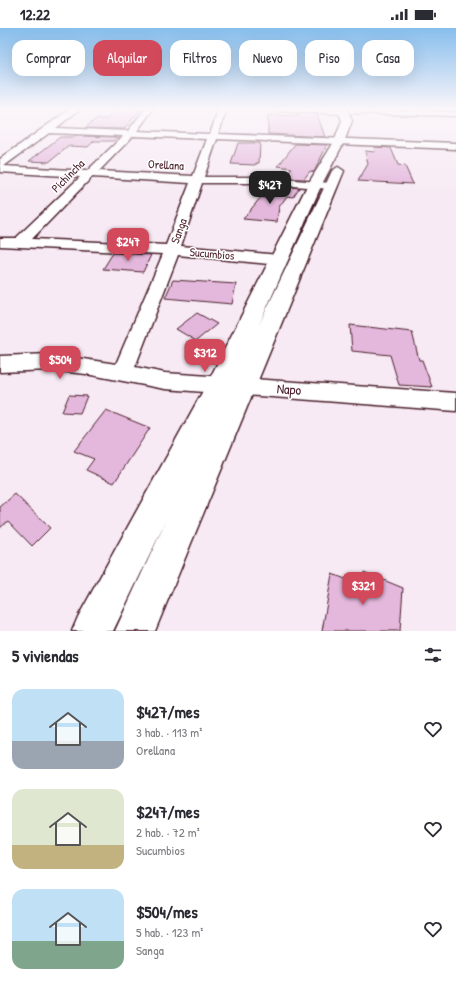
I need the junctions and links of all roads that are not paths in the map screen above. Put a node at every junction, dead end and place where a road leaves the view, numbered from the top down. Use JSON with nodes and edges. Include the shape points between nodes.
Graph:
{"nodes":[{"id":1,"x":36,"y":137,"type":"edge"},
{"id":2,"x":127,"y":137,"type":"edge"},
{"id":3,"x":213,"y":137,"type":"edge"},
{"id":4,"x":217,"y":137,"type":"edge"},
{"id":5,"x":346,"y":137,"type":"edge"},
{"id":6,"x":346,"y":142,"type":"junction"},
{"id":7,"x":456,"y":146,"type":"edge"},
{"id":8,"x":0,"y":164,"type":"edge"},
{"id":9,"x":0,"y":169,"type":"edge"},
{"id":10,"x":88,"y":174,"type":"junction"},
{"id":11,"x":198,"y":180,"type":"junction"},
{"id":12,"x":323,"y":185,"type":"junction"},
{"id":13,"x":0,"y":242,"type":"edge"},
{"id":14,"x":20,"y":243,"type":"junction"},
{"id":15,"x":172,"y":250,"type":"junction"},
{"id":16,"x":279,"y":260,"type":"junction"},
{"id":17,"x":0,"y":364,"type":"edge"},
{"id":18,"x":122,"y":374,"type":"junction"},
{"id":19,"x":232,"y":385,"type":"junction"},
{"id":20,"x":456,"y":402,"type":"edge"},
{"id":21,"x":92,"y":631,"type":"edge"},
{"id":22,"x":135,"y":631,"type":"edge"}],
"edges":[{"from":1,"to":8,"type":"street"},
{"from":2,"to":10,"type":"street","name":"Pichincha"},
{"from":3,"to":11,"type":"street","name":"Sanga"},
{"from":4,"to":6,"type":"street"},
{"from":5,"to":6,"type":"main road"},
{"from":6,"to":7,"type":"street"},
{"from":6,"to":12,"type":"main road"},
{"from":9,"to":10,"type":"street","name":"Orellana"},
{"from":10,"to":11,"type":"street","name":"Orellana"},
{"from":10,"to":14,"type":"street","name":"Pichincha"},
{"from":11,"to":12,"type":"street","name":"Orellana"},
{"from":11,"to":15,"type":"street","name":"Sanga"},
{"from":12,"to":16,"type":"main road"},
{"from":12,"to":19,"type":"main road","via":[[299,261]]},
{"from":13,"to":14,"type":"street","name":"Sucumbios"},
{"from":14,"to":15,"type":"street","name":"Sucumbios"},
{"from":15,"to":16,"type":"street","name":"Sucumbios"},
{"from":15,"to":18,"type":"street","name":"Sanga"},
{"from":16,"to":19,"type":"main road"},
{"from":17,"to":18,"type":"street","name":"Napo","via":[[50,362]]},
{"from":18,"to":19,"type":"street","name":"Napo","via":[[165,381]]},
{"from":19,"to":20,"type":"street","name":"Napo"},
{"from":19,"to":21,"type":"main road"},
{"from":19,"to":22,"type":"main road"}]}
